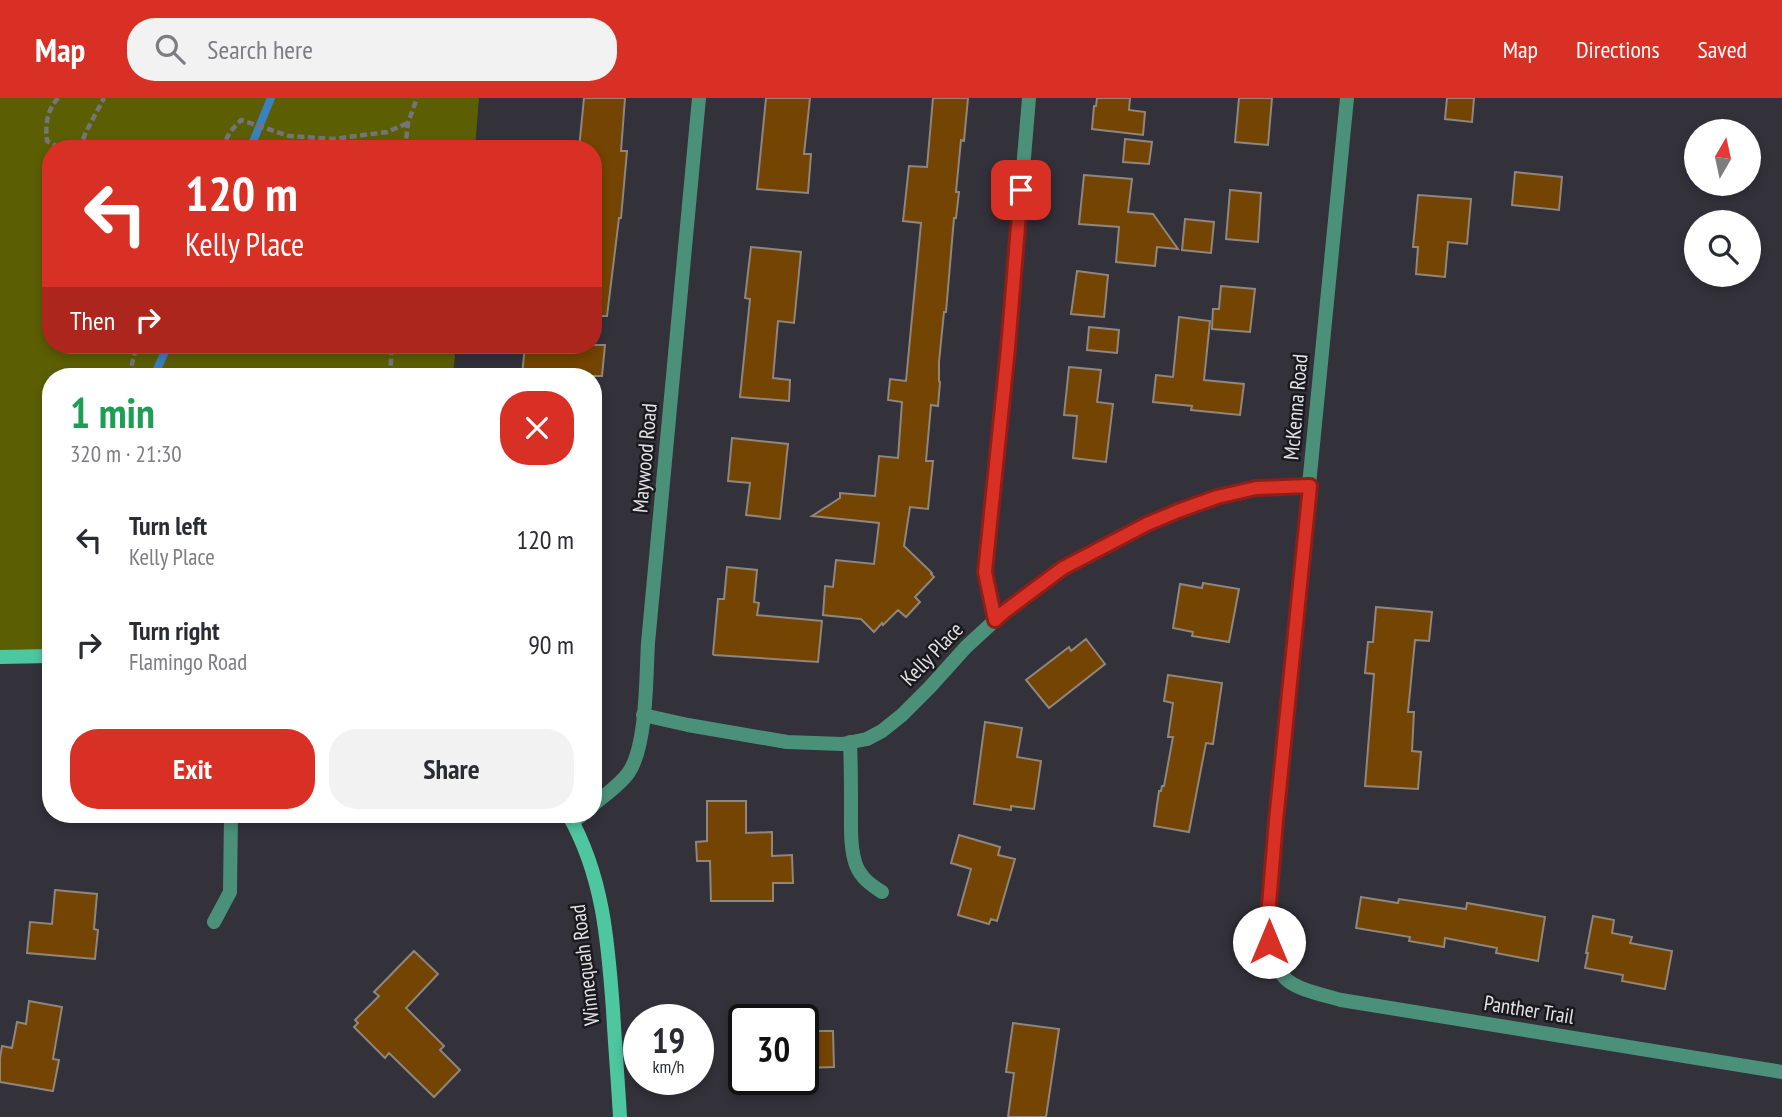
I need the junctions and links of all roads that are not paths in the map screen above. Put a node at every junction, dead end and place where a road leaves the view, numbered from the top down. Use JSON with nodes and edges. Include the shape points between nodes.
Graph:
{"nodes":[{"id":1,"x":699,"y":98,"type":"edge"},
{"id":2,"x":1029,"y":98,"type":"edge"},
{"id":3,"x":1347,"y":98,"type":"edge"},
{"id":4,"x":1310,"y":486,"type":"junction"},
{"id":5,"x":995,"y":620,"type":"junction"},
{"id":6,"x":42,"y":656,"type":"edge"},
{"id":7,"x":0,"y":657,"type":"edge"},
{"id":8,"x":643,"y":715,"type":"junction"},
{"id":9,"x":850,"y":743,"type":"junction"},
{"id":10,"x":602,"y":797,"type":"edge"},
{"id":11,"x":231,"y":823,"type":"edge"},
{"id":12,"x":577,"y":823,"type":"edge"},
{"id":13,"x":883,"y":892,"type":"dead end"},
{"id":14,"x":214,"y":922,"type":"dead end"},
{"id":15,"x":1279,"y":968,"type":"joint"},
{"id":16,"x":1782,"y":1072,"type":"edge"},
{"id":17,"x":620,"y":1117,"type":"edge"}],
"edges":[{"from":1,"to":8,"type":"street","name":"Maywood Road"},
{"from":2,"to":5,"type":"street","via":[[985,572]]},
{"from":3,"to":4,"type":"street","name":"McKenna Road"},
{"from":4,"to":5,"type":"street","name":"Kelly Place","via":[[1256,488],[1167,515],[1063,568]]},
{"from":4,"to":15,"type":"street","name":"McKenna Road","via":[[1269,905],[1269,942]]},
{"from":5,"to":9,"type":"street","name":"Kelly Place","via":[[902,715],[867,739]]},
{"from":6,"to":7,"type":"street"},
{"from":8,"to":9,"type":"street","name":"Kelly Place","via":[[787,743]]},
{"from":8,"to":10,"type":"street","name":"Maywood Road","via":[[638,756],[628,774]]},
{"from":9,"to":13,"type":"street","via":[[853,853],[861,875]]},
{"from":11,"to":14,"type":"street","via":[[230,892]]},
{"from":12,"to":17,"type":"street","name":"Winnequah Road","via":[[603,912]]},
{"from":15,"to":16,"type":"street","name":"Panther Trail","via":[[1286,980],[1341,1000]]}]}
